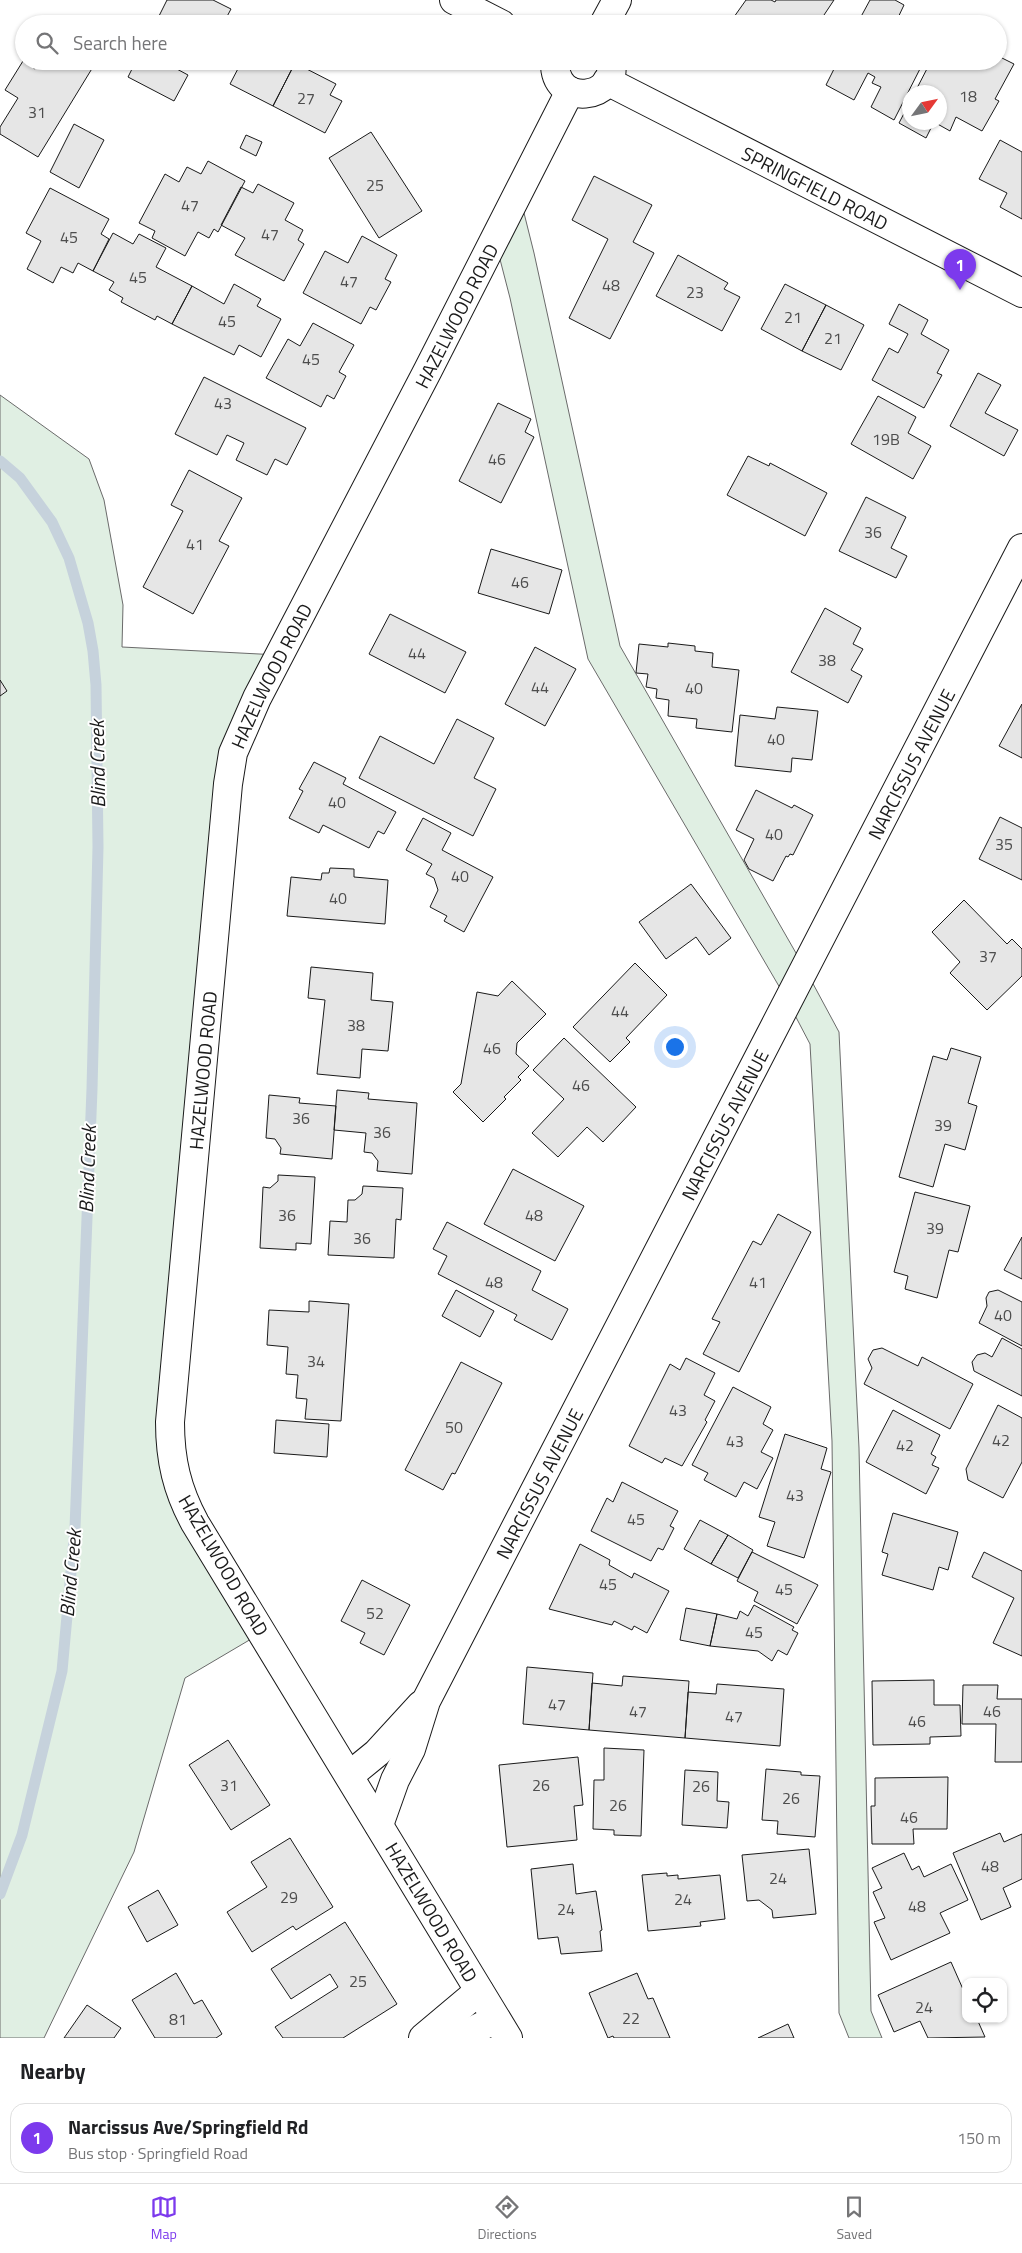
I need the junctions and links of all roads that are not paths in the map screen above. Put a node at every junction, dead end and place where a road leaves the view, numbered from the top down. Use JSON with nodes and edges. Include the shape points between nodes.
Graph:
{"nodes":[{"id":1,"x":454,"y":0,"type":"edge"},
{"id":2,"x":617,"y":0,"type":"edge"},
{"id":3,"x":483,"y":15,"type":"edge"},
{"id":4,"x":609,"y":15,"type":"edge"},
{"id":5,"x":556,"y":70,"type":"edge"},
{"id":6,"x":609,"y":71,"type":"edge"},
{"id":7,"x":570,"y":91,"type":"junction"},
{"id":8,"x":1022,"y":293,"type":"edge"},
{"id":9,"x":1022,"y":548,"type":"edge"},
{"id":10,"x":426,"y":1701,"type":"junction"},
{"id":11,"x":350,"y":1775,"type":"junction"},
{"id":12,"x":380,"y":1825,"type":"junction"},
{"id":13,"x":480,"y":1991,"type":"junction"},
{"id":14,"x":502,"y":2029,"type":"edge"},
{"id":15,"x":423,"y":2038,"type":"edge"},
{"id":16,"x":458,"y":2038,"type":"edge"}],
"edges":[{"from":1,"to":3,"type":"street"},
{"from":2,"to":4,"type":"street"},
{"from":5,"to":7,"type":"street","via":[[563,87]]},
{"from":6,"to":7,"type":"street","via":[[600,88],[586,95]]},
{"from":6,"to":8,"type":"street","name":"SPRINGFIELD ROAD"},
{"from":7,"to":11,"type":"street","name":"HAZELWOOD ROAD","via":[[257,698],[233,753],[228,784],[170,1422],[171,1457],[176,1481],[195,1523]]},
{"from":9,"to":10,"type":"street","name":"NARCISSUS AVENUE"},
{"from":10,"to":11,"type":"street","name":"NARCISSUS AVENUE"},
{"from":10,"to":12,"type":"street","name":"NARCISSUS AVENUE","via":[[411,1749],[395,1780]]},
{"from":11,"to":12,"type":"street","name":"HAZELWOOD ROAD"},
{"from":12,"to":13,"type":"street","name":"HAZELWOOD ROAD"},
{"from":13,"to":14,"type":"street","name":"HAZELWOOD ROAD"},
{"from":13,"to":15,"type":"street"},
{"from":14,"to":16,"type":"street"}]}
